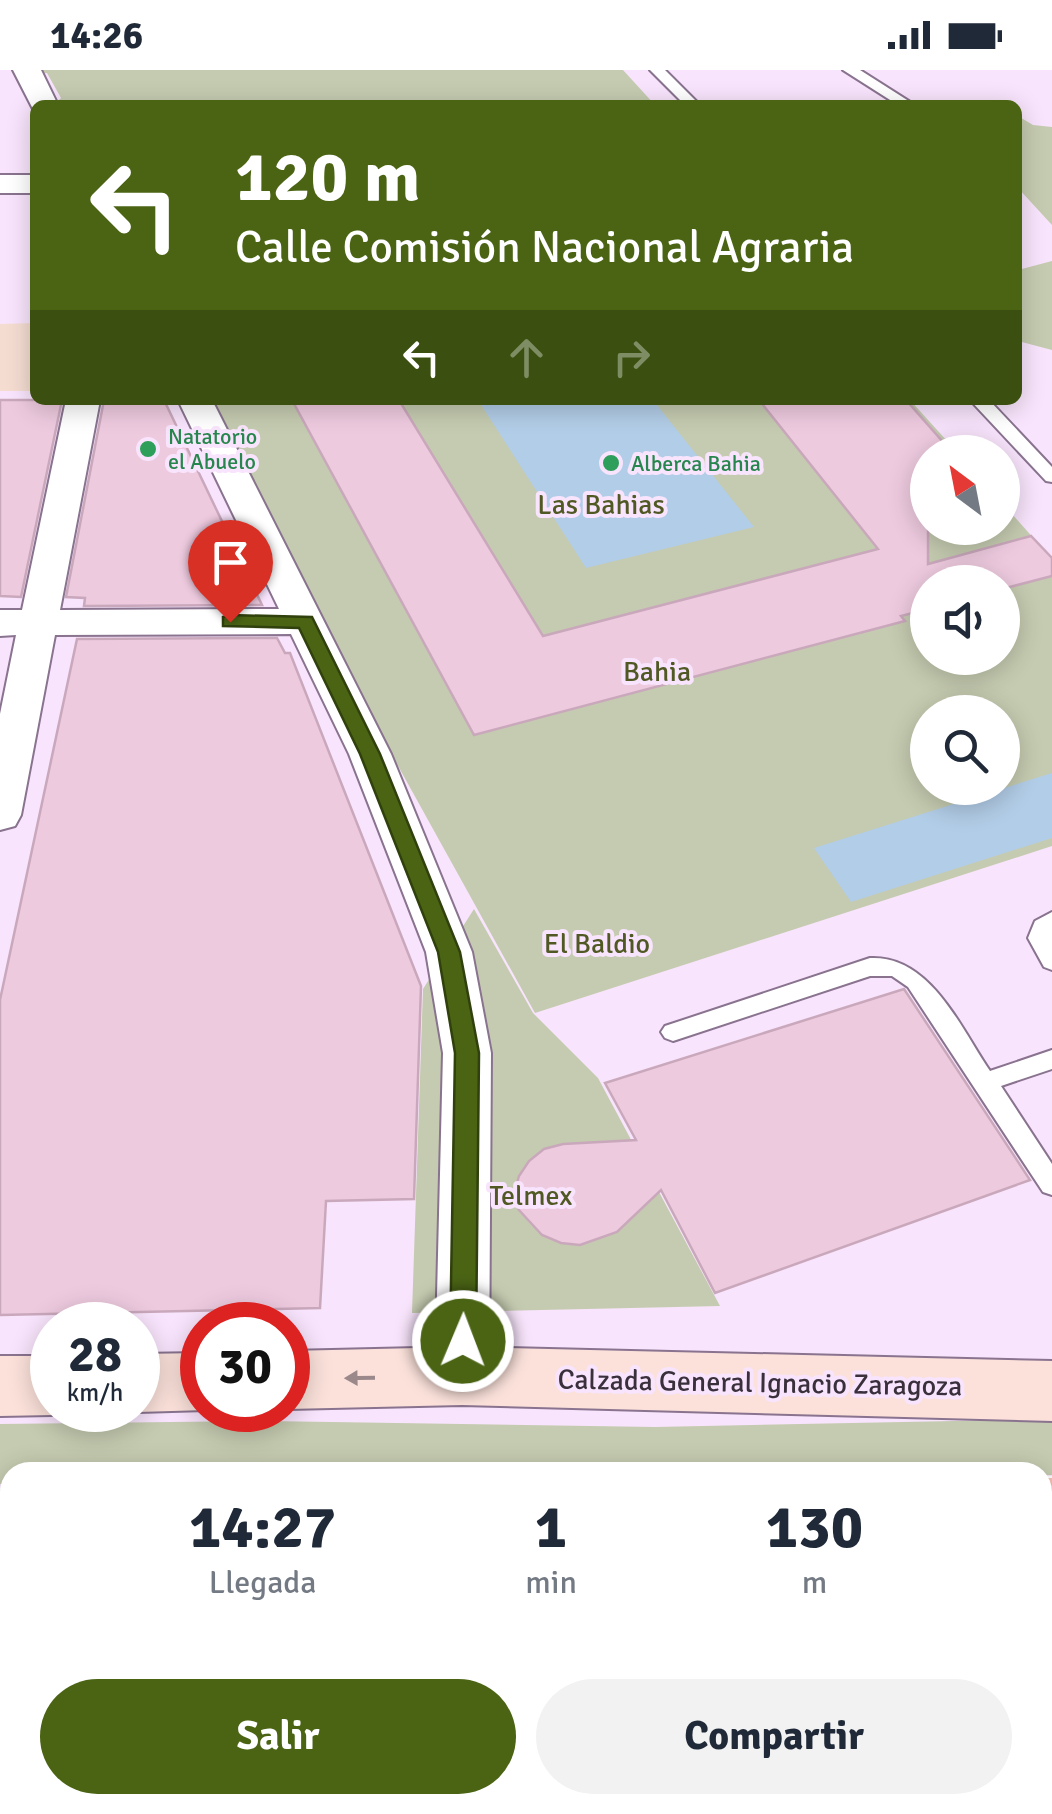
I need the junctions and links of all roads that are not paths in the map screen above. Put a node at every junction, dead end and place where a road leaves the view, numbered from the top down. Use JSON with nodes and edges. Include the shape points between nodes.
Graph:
{"nodes":[{"id":1,"x":27,"y":70,"type":"edge"},
{"id":2,"x":657,"y":70,"type":"edge"},
{"id":3,"x":850,"y":70,"type":"edge"},
{"id":4,"x":42,"y":100,"type":"edge"},
{"id":5,"x":688,"y":100,"type":"edge"},
{"id":6,"x":900,"y":100,"type":"edge"},
{"id":7,"x":0,"y":184,"type":"edge"},
{"id":8,"x":30,"y":184,"type":"edge"},
{"id":9,"x":82,"y":405,"type":"edge"},
{"id":10,"x":198,"y":405,"type":"edge"},
{"id":11,"x":984,"y":405,"type":"edge"},
{"id":12,"x":1052,"y":477,"type":"edge"},
{"id":13,"x":306,"y":621,"type":"junction"},
{"id":14,"x":40,"y":622,"type":"junction"},
{"id":15,"x":0,"y":623,"type":"edge"},
{"id":16,"x":0,"y":815,"type":"edge"},
{"id":17,"x":1052,"y":920,"type":"edge"},
{"id":18,"x":1052,"y":961,"type":"edge"},
{"id":19,"x":673,"y":1032,"type":"dead end"},
{"id":20,"x":1052,"y":1059,"type":"edge"},
{"id":21,"x":985,"y":1082,"type":"junction"},
{"id":22,"x":1052,"y":1185,"type":"edge"},
{"id":23,"x":462,"y":1376,"type":"junction"},
{"id":24,"x":310,"y":1379,"type":"edge"},
{"id":25,"x":30,"y":1385,"type":"edge"},
{"id":26,"x":0,"y":1386,"type":"edge"},
{"id":27,"x":1052,"y":1391,"type":"edge"}],
"edges":[{"from":1,"to":4,"type":"street"},
{"from":2,"to":5,"type":"lane"},
{"from":3,"to":6,"type":"lane"},
{"from":7,"to":8,"type":"street"},
{"from":9,"to":14,"type":"street"},
{"from":10,"to":13,"type":"street"},
{"from":11,"to":12,"type":"lane"},
{"from":13,"to":14,"type":"street"},
{"from":13,"to":23,"type":"street","via":[[370,754],[449,952],[467,1053]]},
{"from":14,"to":15,"type":"street"},
{"from":14,"to":16,"type":"street"},
{"from":17,"to":18,"type":"lane","via":[[1040,938]]},
{"from":19,"to":21,"type":"lane","via":[[887,965],[916,981]]},
{"from":20,"to":21,"type":"lane"},
{"from":21,"to":22,"type":"lane"},
{"from":23,"to":24,"type":"main road","name":"Calzada General Ignacio Zaragoza","one_way":true},
{"from":23,"to":27,"type":"main road","name":"Calzada General Ignacio Zaragoza"},
{"from":25,"to":26,"type":"main road"}]}
